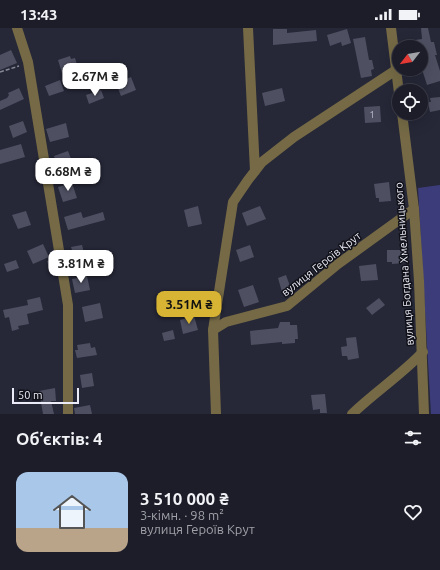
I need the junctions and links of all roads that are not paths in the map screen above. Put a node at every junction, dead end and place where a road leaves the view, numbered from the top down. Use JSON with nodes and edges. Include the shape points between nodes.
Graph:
{"nodes":[{"id":1,"x":17,"y":28,"type":"edge"},
{"id":2,"x":248,"y":28,"type":"edge"},
{"id":3,"x":391,"y":28,"type":"edge"},
{"id":4,"x":392,"y":40,"type":"edge"},
{"id":5,"x":392,"y":73,"type":"edge"},
{"id":6,"x":403,"y":120,"type":"edge"},
{"id":7,"x":255,"y":171,"type":"junction"},
{"id":8,"x":414,"y":209,"type":"junction"},
{"id":9,"x":213,"y":330,"type":"junction"},
{"id":10,"x":423,"y":352,"type":"junction"},
{"id":11,"x":68,"y":414,"type":"edge"},
{"id":12,"x":216,"y":414,"type":"edge"},
{"id":13,"x":352,"y":414,"type":"edge"},
{"id":14,"x":424,"y":414,"type":"edge"}],
"edges":[{"from":1,"to":11,"type":"street","via":[[28,62],[68,305]]},
{"from":2,"to":7,"type":"street"},
{"from":3,"to":4,"type":"street"},
{"from":5,"to":7,"type":"street","via":[[294,137],[262,162]]},
{"from":6,"to":8,"type":"street","name":"вулиця Богдана Хмельницького"},
{"from":7,"to":9,"type":"street","via":[[233,202]]},
{"from":8,"to":9,"type":"street","name":"вулиця Героїв Крут","via":[[338,264],[287,306],[226,322]]},
{"from":8,"to":10,"type":"street","name":"вулиця Богдана Хмельницького"},
{"from":9,"to":12,"type":"street"},
{"from":10,"to":13,"type":"street","via":[[405,371],[367,399]]},
{"from":10,"to":14,"type":"street","name":"вулиця Богдана Хмельницького"}]}
